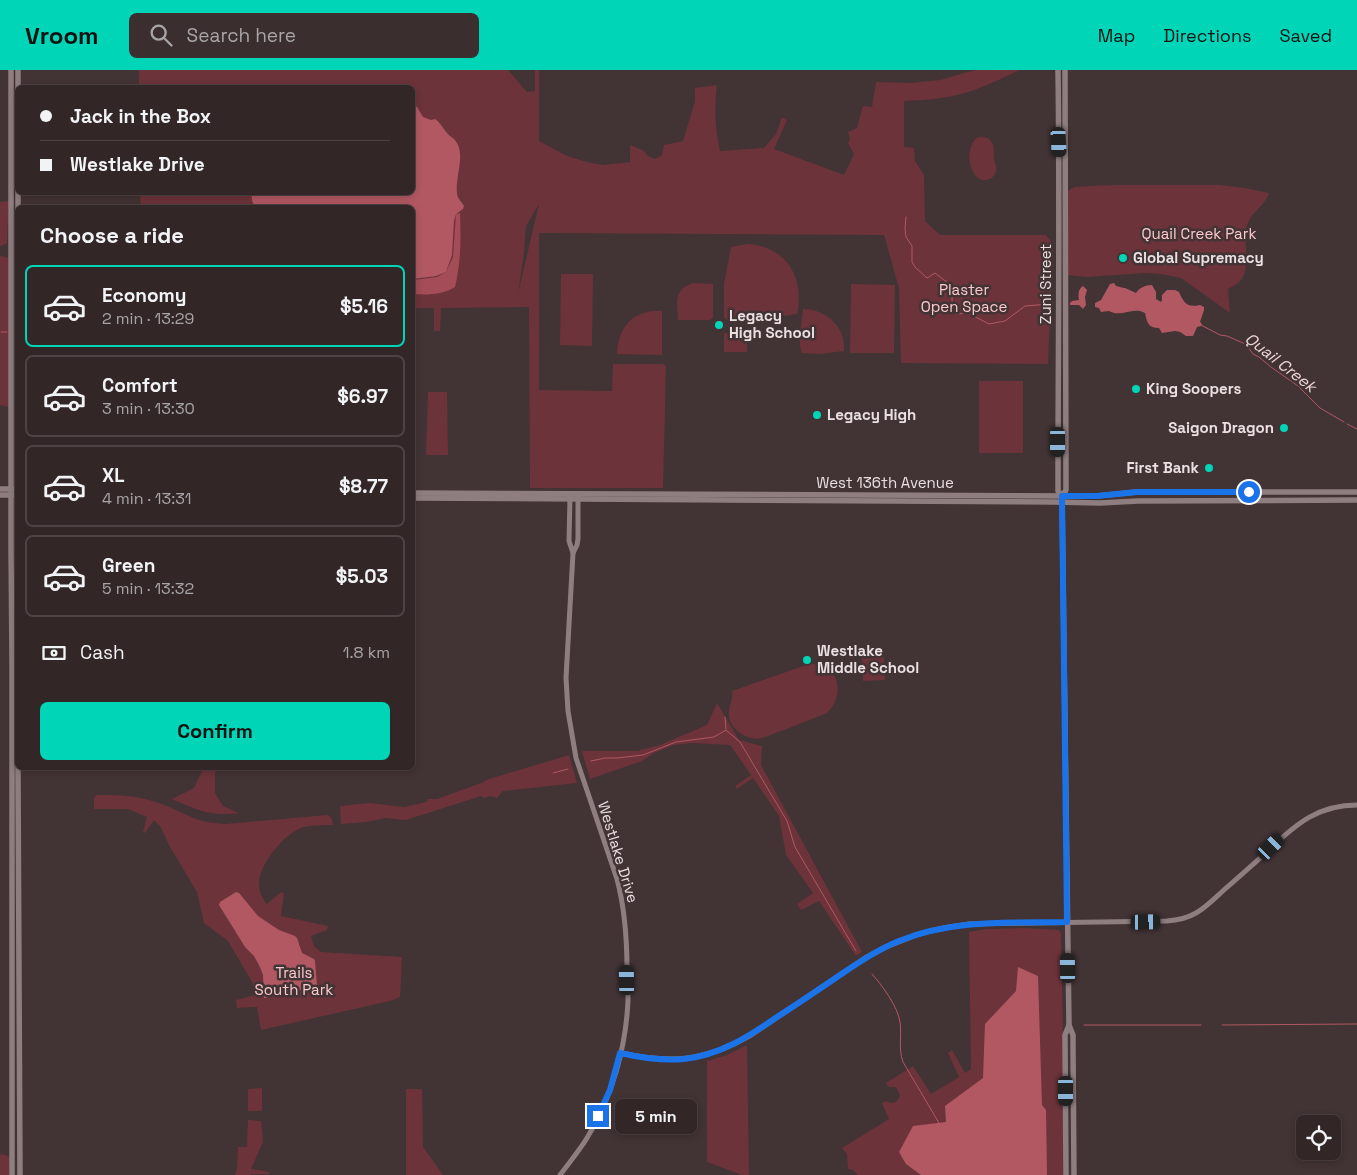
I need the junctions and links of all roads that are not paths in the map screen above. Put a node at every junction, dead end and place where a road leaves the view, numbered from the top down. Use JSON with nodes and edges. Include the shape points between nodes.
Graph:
{"nodes":[{"id":1,"x":11,"y":70,"type":"edge"},
{"id":2,"x":18,"y":70,"type":"edge"},
{"id":3,"x":1058,"y":70,"type":"edge"},
{"id":4,"x":1065,"y":70,"type":"edge"},
{"id":5,"x":18,"y":85,"type":"edge"},
{"id":6,"x":1062,"y":306,"type":"junction"},
{"id":7,"x":0,"y":489,"type":"edge"},
{"id":8,"x":14,"y":492,"type":"edge"},
{"id":9,"x":1357,"y":492,"type":"edge"},
{"id":10,"x":415,"y":493,"type":"edge"},
{"id":11,"x":0,"y":495,"type":"edge"},
{"id":12,"x":762,"y":495,"type":"junction"},
{"id":13,"x":570,"y":497,"type":"junction"},
{"id":14,"x":578,"y":497,"type":"junction"},
{"id":15,"x":415,"y":498,"type":"edge"},
{"id":16,"x":929,"y":499,"type":"junction"},
{"id":17,"x":755,"y":500,"type":"junction"},
{"id":18,"x":1062,"y":500,"type":"junction"},
{"id":19,"x":1357,"y":500,"type":"edge"},
{"id":20,"x":573,"y":553,"type":"junction"},
{"id":21,"x":18,"y":770,"type":"edge"},
{"id":22,"x":1357,"y":804,"type":"edge"},
{"id":23,"x":1067,"y":922,"type":"junction"},
{"id":24,"x":1069,"y":1025,"type":"junction"},
{"id":25,"x":620,"y":1053,"type":"junction"},
{"id":26,"x":12,"y":1152,"type":"junction"},
{"id":27,"x":12,"y":1175,"type":"edge"},
{"id":28,"x":19,"y":1175,"type":"edge"},
{"id":29,"x":560,"y":1175,"type":"edge"},
{"id":30,"x":1066,"y":1175,"type":"edge"},
{"id":31,"x":1074,"y":1175,"type":"edge"}],
"edges":[{"from":1,"to":8,"type":"main road"},
{"from":2,"to":5,"type":"main road"},
{"from":3,"to":6,"type":"main road","name":"Zuni Street"},
{"from":4,"to":6,"type":"main road","name":"Zuni Street"},
{"from":6,"to":18,"type":"main road","name":"Zuni Street","via":[[1066,490]]},
{"from":7,"to":8,"type":"main road"},
{"from":8,"to":11,"type":"main road"},
{"from":8,"to":26,"type":"main road"},
{"from":9,"to":18,"type":"main road","name":"West 136th Avenue","via":[[1152,492]]},
{"from":10,"to":13,"type":"main road","name":"West 136th Avenue"},
{"from":12,"to":14,"type":"main road","name":"West 136th Avenue"},
{"from":12,"to":16,"type":"main road","name":"West 136th Avenue"},
{"from":12,"to":17,"type":"main road"},
{"from":13,"to":14,"type":"main road","name":"West 136th Avenue"},
{"from":13,"to":15,"type":"main road","name":"West 136th Avenue"},
{"from":13,"to":20,"type":"street","name":"Westlake Drive","via":[[569,541]]},
{"from":14,"to":17,"type":"main road","name":"West 136th Avenue"},
{"from":14,"to":20,"type":"street","name":"Westlake Drive","via":[[578,542]]},
{"from":16,"to":17,"type":"main road","name":"West 136th Avenue"},
{"from":16,"to":18,"type":"main road","name":"West 136th Avenue"},
{"from":18,"to":19,"type":"main road","name":"West 136th Avenue","via":[[1100,503]]},
{"from":18,"to":23,"type":"main road","name":"Zuni Street"},
{"from":20,"to":25,"type":"street","name":"Westlake Drive","via":[[566,678],[568,712],[576,758],[617,879],[624,914],[628,1000]]},
{"from":21,"to":28,"type":"main road"},
{"from":22,"to":23,"type":"street","via":[[1331,808],[1294,826],[1200,912],[1183,920]]},
{"from":23,"to":24,"type":"main road","name":"Zuni Street"},
{"from":23,"to":25,"type":"street","via":[[969,924],[918,934],[865,958],[730,1046],[702,1056],[678,1059]]},
{"from":24,"to":30,"type":"main road","name":"Zuni Street","via":[[1065,1035]]},
{"from":24,"to":31,"type":"main road","name":"Zuni Street","via":[[1073,1047]]},
{"from":25,"to":29,"type":"street","name":"Westlake Drive","via":[[610,1090],[598,1116],[587,1138]]},
{"from":26,"to":27,"type":"main road"},
{"from":26,"to":28,"type":"main road","via":[[17,1155]]}]}
